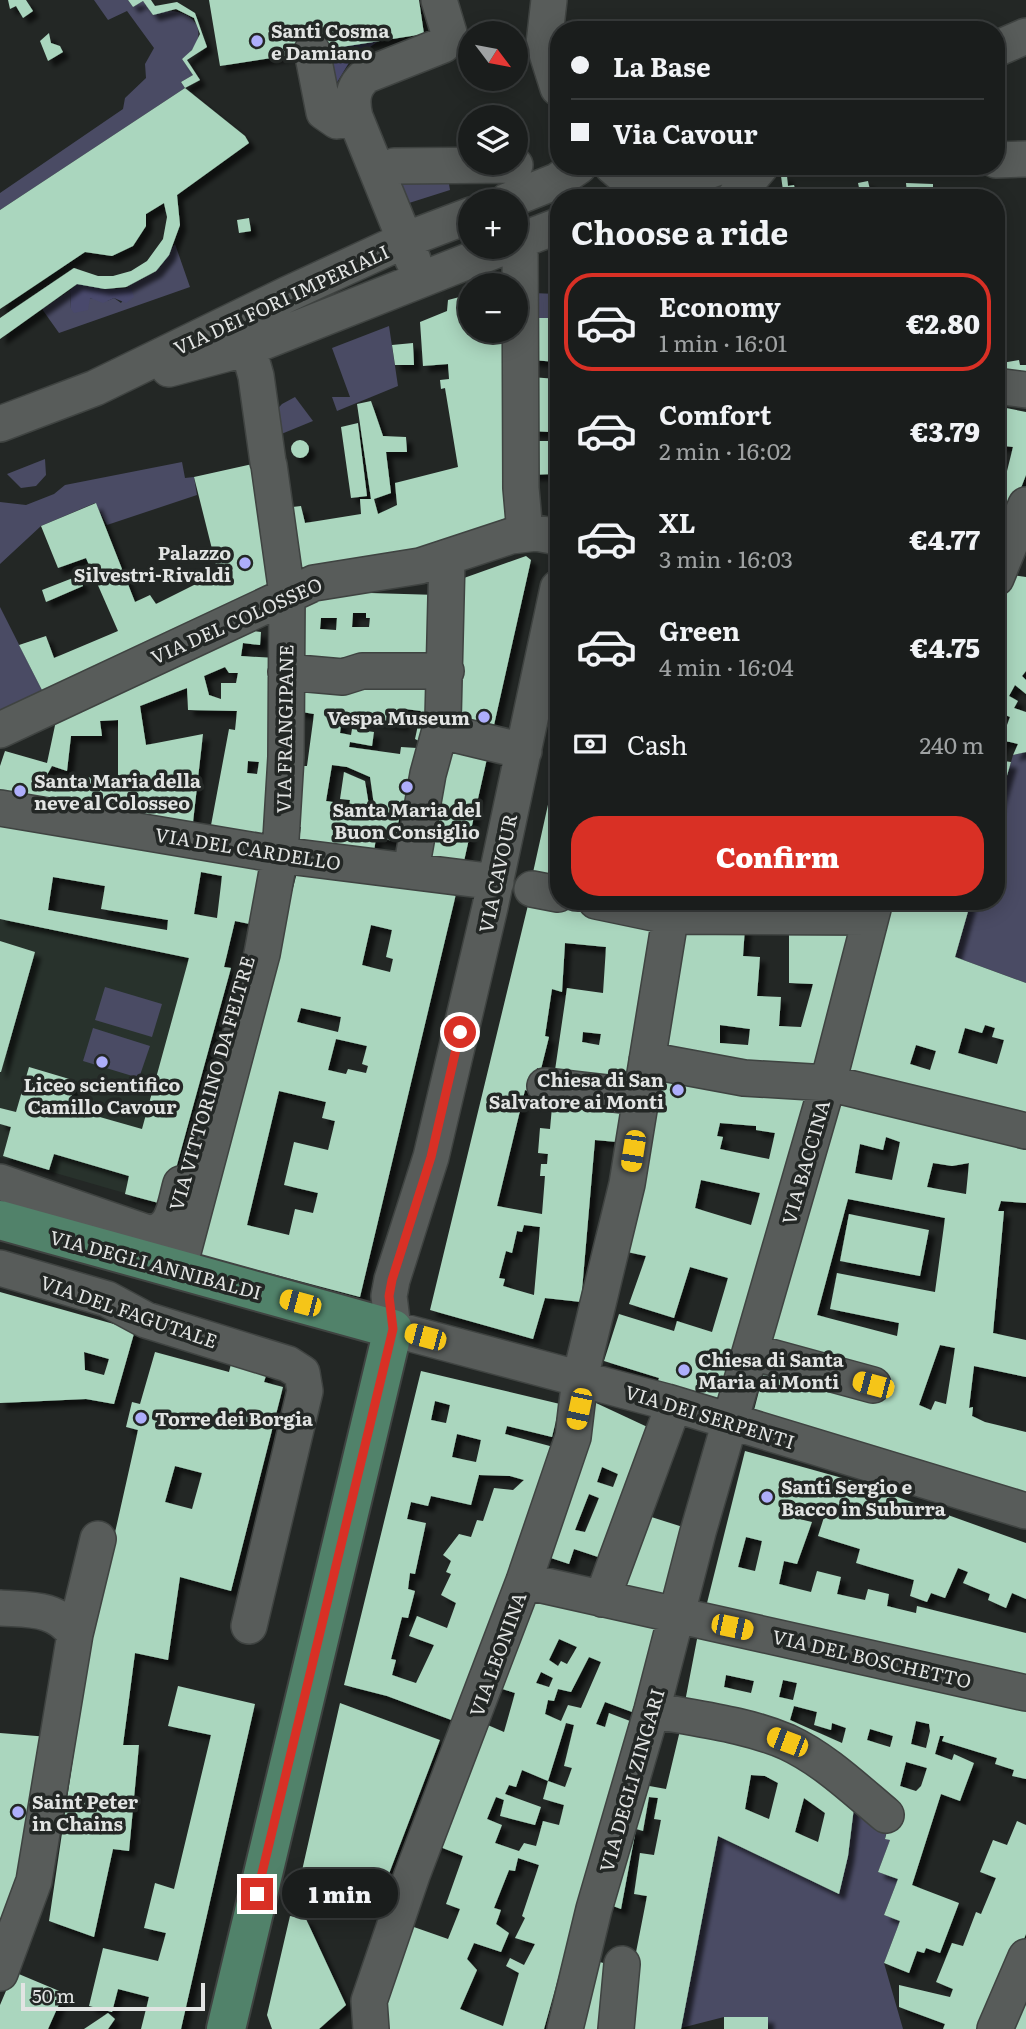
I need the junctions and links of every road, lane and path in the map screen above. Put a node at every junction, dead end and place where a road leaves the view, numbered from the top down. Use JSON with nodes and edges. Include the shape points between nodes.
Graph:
{"nodes":[{"id":1,"x":439,"y":0,"type":"edge"},
{"id":2,"x":549,"y":0,"type":"edge"},
{"id":3,"x":312,"y":51,"type":"dead end"},
{"id":4,"x":550,"y":63,"type":"edge"},
{"id":5,"x":355,"y":117,"type":"junction"},
{"id":6,"x":1026,"y":159,"type":"edge"},
{"id":7,"x":1005,"y":160,"type":"edge"},
{"id":8,"x":458,"y":165,"type":"edge"},
{"id":9,"x":394,"y":166,"type":"dead end"},
{"id":10,"x":565,"y":175,"type":"edge"},
{"id":11,"x":622,"y":175,"type":"edge"},
{"id":12,"x":690,"y":175,"type":"edge"},
{"id":13,"x":753,"y":175,"type":"edge"},
{"id":14,"x":637,"y":189,"type":"edge"},
{"id":15,"x":642,"y":189,"type":"edge"},
{"id":16,"x":742,"y":189,"type":"edge"},
{"id":17,"x":528,"y":193,"type":"edge"},
{"id":18,"x":458,"y":220,"type":"edge"},
{"id":19,"x":550,"y":229,"type":"edge"},
{"id":20,"x":528,"y":238,"type":"edge"},
{"id":21,"x":405,"y":240,"type":"junction"},
{"id":22,"x":528,"y":245,"type":"edge"},
{"id":23,"x":550,"y":247,"type":"edge"},
{"id":24,"x":472,"y":259,"type":"edge"},
{"id":25,"x":515,"y":259,"type":"edge"},
{"id":26,"x":420,"y":279,"type":"junction"},
{"id":27,"x":248,"y":348,"type":"junction"},
{"id":28,"x":1005,"y":387,"type":"edge"},
{"id":29,"x":95,"y":388,"type":"junction"},
{"id":30,"x":1026,"y":390,"type":"edge"},
{"id":31,"x":0,"y":424,"type":"edge"},
{"id":32,"x":1026,"y":505,"type":"edge"},
{"id":33,"x":541,"y":535,"type":"edge"},
{"id":34,"x":1005,"y":556,"type":"edge"},
{"id":35,"x":447,"y":558,"type":"junction"},
{"id":36,"x":286,"y":594,"type":"junction"},
{"id":37,"x":550,"y":626,"type":"edge"},
{"id":38,"x":446,"y":671,"type":"junction"},
{"id":39,"x":286,"y":672,"type":"junction"},
{"id":40,"x":0,"y":730,"type":"edge"},
{"id":41,"x":441,"y":731,"type":"junction"},
{"id":42,"x":524,"y":751,"type":"junction"},
{"id":43,"x":0,"y":808,"type":"edge"},
{"id":44,"x":280,"y":855,"type":"junction"},
{"id":45,"x":411,"y":870,"type":"junction"},
{"id":46,"x":496,"y":883,"type":"junction"},
{"id":47,"x":671,"y":910,"type":"edge"},
{"id":48,"x":872,"y":910,"type":"edge"},
{"id":49,"x":265,"y":937,"type":"junction"},
{"id":50,"x":647,"y":1060,"type":"junction"},
{"id":51,"x":828,"y":1083,"type":"junction"},
{"id":52,"x":545,"y":1086,"type":"dead end"},
{"id":53,"x":641,"y":1097,"type":"junction"},
{"id":54,"x":1026,"y":1131,"type":"edge"},
{"id":55,"x":0,"y":1182,"type":"edge"},
{"id":56,"x":0,"y":1220,"type":"edge"},
{"id":57,"x":0,"y":1268,"type":"edge"},
{"id":58,"x":178,"y":1271,"type":"junction"},
{"id":59,"x":393,"y":1329,"type":"junction"},
{"id":60,"x":752,"y":1352,"type":"junction"},
{"id":61,"x":580,"y":1378,"type":"junction"},
{"id":62,"x":873,"y":1385,"type":"dead end"},
{"id":63,"x":674,"y":1404,"type":"junction"},
{"id":64,"x":731,"y":1421,"type":"junction"},
{"id":65,"x":1026,"y":1511,"type":"edge"},
{"id":66,"x":698,"y":1532,"type":"joint"},
{"id":67,"x":98,"y":1539,"type":"dead end"},
{"id":68,"x":524,"y":1581,"type":"junction"},
{"id":69,"x":602,"y":1599,"type":"junction"},
{"id":70,"x":0,"y":1608,"type":"edge"},
{"id":71,"x":676,"y":1615,"type":"junction"},
{"id":72,"x":249,"y":1626,"type":"dead end"},
{"id":73,"x":75,"y":1633,"type":"junction"},
{"id":74,"x":1026,"y":1693,"type":"edge"},
{"id":75,"x":652,"y":1710,"type":"junction"},
{"id":76,"x":886,"y":1815,"type":"dead end"},
{"id":77,"x":1026,"y":1956,"type":"edge"},
{"id":78,"x":622,"y":1964,"type":"dead end"},
{"id":79,"x":0,"y":1973,"type":"edge"},
{"id":80,"x":226,"y":2029,"type":"edge"},
{"id":81,"x":371,"y":2029,"type":"edge"},
{"id":82,"x":565,"y":2029,"type":"edge"},
{"id":83,"x":616,"y":2029,"type":"edge"},
{"id":84,"x":995,"y":2029,"type":"edge"}],
"edges":[{"from":1,"to":5,"type":"street","via":[[449,25],[447,40],[438,48],[362,78],[353,93]]},
{"from":2,"to":4,"type":"street","via":[[544,44]]},
{"from":3,"to":5,"type":"street","via":[[324,112],[337,121]]},
{"from":5,"to":21,"type":"street"},
{"from":6,"to":7,"type":"street"},
{"from":8,"to":9,"type":"street"},
{"from":10,"to":17,"type":"street"},
{"from":11,"to":14,"type":"street"},
{"from":12,"to":15,"type":"street"},
{"from":13,"to":16,"type":"street"},
{"from":18,"to":21,"type":"street","name":"VIA DEI FORI IMPERIALI"},
{"from":19,"to":20,"type":"street","name":"VIA DEI FORI IMPERIALI"},
{"from":21,"to":26,"type":"street"},
{"from":21,"to":29,"type":"street","name":"VIA DEI FORI IMPERIALI"},
{"from":22,"to":23,"type":"street"},
{"from":24,"to":26,"type":"street","name":"VIA DEI FORI IMPERIALI"},
{"from":25,"to":33,"type":"street","via":[[522,488]]},
{"from":26,"to":27,"type":"street","name":"VIA DEI FORI IMPERIALI"},
{"from":27,"to":29,"type":"street","name":"VIA DEI FORI IMPERIALI"},
{"from":27,"to":36,"type":"street","name":"VIA FRANGIPANE","via":[[256,376]]},
{"from":28,"to":30,"type":"street"},
{"from":29,"to":31,"type":"street","name":"VIA DEI FORI IMPERIALI"},
{"from":32,"to":34,"type":"street"},
{"from":33,"to":35,"type":"street","name":"VIA DEL COLOSSEO"},
{"from":35,"to":36,"type":"street","name":"VIA DEL COLOSSEO","via":[[325,580]]},
{"from":35,"to":38,"type":"street"},
{"from":36,"to":39,"type":"street","name":"VIA FRANGIPANE"},
{"from":36,"to":40,"type":"street","name":"VIA DEL COLOSSEO"},
{"from":37,"to":42,"type":"street","name":"VIA CAVOUR"},
{"from":38,"to":39,"type":"street","via":[[362,671],[343,677]]},
{"from":38,"to":41,"type":"street"},
{"from":39,"to":44,"type":"street","name":"VIA FRANGIPANE"},
{"from":41,"to":42,"type":"street"},
{"from":41,"to":45,"type":"street","via":[[428,774]]},
{"from":42,"to":46,"type":"street","name":"VIA CAVOUR"},
{"from":43,"to":44,"type":"street","name":"VIA DEL CARDELLO"},
{"from":44,"to":45,"type":"street","name":"VIA DEL CARDELLO"},
{"from":44,"to":49,"type":"street","name":"VIA FRANGIPANE"},
{"from":45,"to":46,"type":"street","name":"VIA DEL CARDELLO"},
{"from":46,"to":59,"type":"street","name":"VIA CAVOUR","via":[[431,1157],[390,1291]]},
{"from":47,"to":50,"type":"street","name":"VIA LEONINA"},
{"from":48,"to":51,"type":"street","name":"VIA BACCINA"},
{"from":49,"to":55,"type":"street","name":"VIA VITTORINO DA FELTRE","via":[[245,952],[167,1226],[148,1233]]},
{"from":49,"to":58,"type":"street","name":"VIA FRANGIPANE"},
{"from":50,"to":51,"type":"street","via":[[744,1078]]},
{"from":50,"to":53,"type":"street","name":"VIA LEONINA"},
{"from":51,"to":54,"type":"street"},
{"from":51,"to":60,"type":"street","name":"VIA BACCINA"},
{"from":52,"to":53,"type":"street"},
{"from":53,"to":61,"type":"street","name":"VIA LEONINA","via":[[627,1184]]},
{"from":56,"to":58,"type":"main road","name":"VIA DEGLI ANNIBALDI"},
{"from":57,"to":72,"type":"street","name":"VIA DEL FAGUTALE","via":[[107,1299],[146,1320],[298,1368],[305,1391]]},
{"from":58,"to":59,"type":"main road","name":"VIA DEGLI ANNIBALDI"},
{"from":59,"to":61,"type":"street","name":"VIA DEI SERPENTI"},
{"from":59,"to":80,"type":"main road","name":"VIA CAVOUR"},
{"from":60,"to":62,"type":"street"},
{"from":60,"to":64,"type":"street","name":"VIA BACCINA"},
{"from":61,"to":63,"type":"street","name":"VIA DEI SERPENTI"},
{"from":61,"to":68,"type":"street","name":"VIA LEONINA","via":[[573,1437]]},
{"from":63,"to":64,"type":"street","name":"VIA DEI SERPENTI"},
{"from":63,"to":69,"type":"street"},
{"from":64,"to":65,"type":"street","name":"VIA DEI SERPENTI"},
{"from":64,"to":66,"type":"street","name":"VIA BACCINA"},
{"from":66,"to":71,"type":"street","name":"VIA DEGLI ZINGARI"},
{"from":67,"to":73,"type":"street"},
{"from":68,"to":69,"type":"street","name":"VIA DEL BOSCHETTO"},
{"from":68,"to":81,"type":"street","name":"VIA LEONINA","via":[[418,1858],[369,2001]]},
{"from":69,"to":71,"type":"street","name":"VIA DEL BOSCHETTO"},
{"from":70,"to":73,"type":"street","via":[[48,1611],[64,1619]]},
{"from":71,"to":74,"type":"street","name":"VIA DEL BOSCHETTO"},
{"from":71,"to":75,"type":"street","name":"VIA DEGLI ZINGARI"},
{"from":73,"to":79,"type":"street","via":[[34,1881]]},
{"from":75,"to":76,"type":"street","via":[[744,1728],[787,1742]]},
{"from":75,"to":82,"type":"street","name":"VIA DEGLI ZINGARI","via":[[594,1909]]},
{"from":77,"to":84,"type":"street"},
{"from":78,"to":83,"type":"street"}]}
